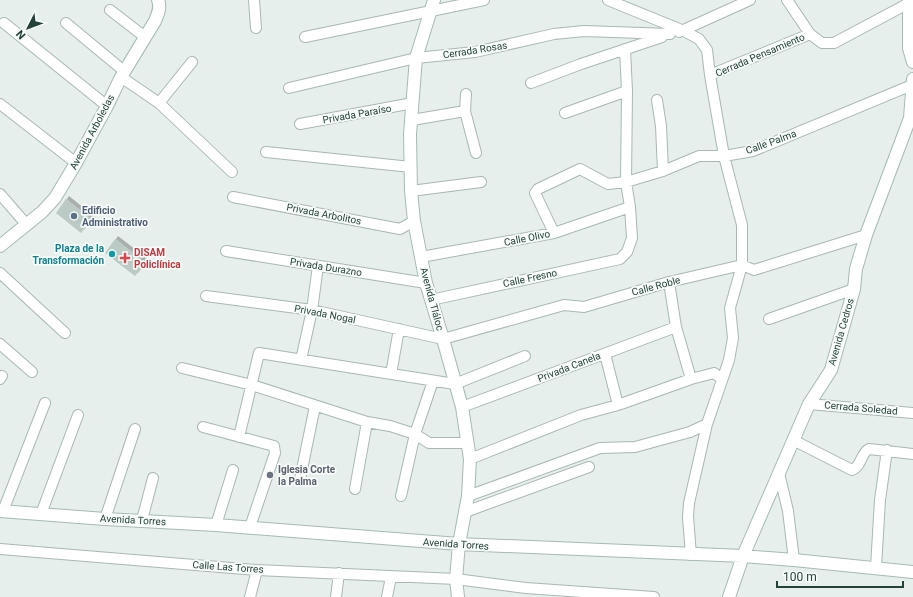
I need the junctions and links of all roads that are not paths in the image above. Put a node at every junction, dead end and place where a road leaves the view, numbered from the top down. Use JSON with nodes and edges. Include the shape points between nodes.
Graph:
{"nodes":[{"id":1,"x":158,"y":0,"type":"edge"},
{"id":2,"x":254,"y":0,"type":"edge"},
{"id":3,"x":484,"y":0,"type":"edge"},
{"id":4,"x":608,"y":0,"type":"edge"},
{"id":5,"x":750,"y":0,"type":"edge"},
{"id":6,"x":787,"y":0,"type":"edge"},
{"id":7,"x":909,"y":1,"type":"edge"},
{"id":8,"x":432,"y":5,"type":"edge"},
{"id":9,"x":110,"y":10,"type":"dead end"},
{"id":10,"x":4,"y":22,"type":"dead end"},
{"id":11,"x":66,"y":23,"type":"dead end"},
{"id":12,"x":256,"y":28,"type":"dead end"},
{"id":13,"x":684,"y":31,"type":"junction"},
{"id":14,"x":670,"y":34,"type":"junction"},
{"id":15,"x":810,"y":34,"type":"junction"},
{"id":16,"x":145,"y":37,"type":"junction"},
{"id":17,"x":305,"y":37,"type":"dead end"},
{"id":18,"x":625,"y":49,"type":"junction"},
{"id":19,"x":416,"y":58,"type":"junction"},
{"id":20,"x":192,"y":62,"type":"dead end"},
{"id":21,"x":913,"y":62,"type":"edge"},
{"id":22,"x":123,"y":74,"type":"junction"},
{"id":23,"x":710,"y":75,"type":"junction"},
{"id":24,"x":912,"y":82,"type":"edge"},
{"id":25,"x":531,"y":83,"type":"dead end"},
{"id":26,"x":289,"y":88,"type":"dead end"},
{"id":27,"x":627,"y":91,"type":"junction"},
{"id":28,"x":466,"y":94,"type":"dead end"},
{"id":29,"x":657,"y":100,"type":"dead end"},
{"id":30,"x":159,"y":103,"type":"junction"},
{"id":31,"x":413,"y":103,"type":"junction"},
{"id":32,"x":0,"y":104,"type":"edge"},
{"id":33,"x":107,"y":106,"type":"junction"},
{"id":34,"x":465,"y":111,"type":"junction"},
{"id":35,"x":565,"y":113,"type":"dead end"},
{"id":36,"x":412,"y":120,"type":"junction"},
{"id":37,"x":300,"y":124,"type":"dead end"},
{"id":38,"x":266,"y":152,"type":"dead end"},
{"id":39,"x":476,"y":153,"type":"dead end"},
{"id":40,"x":724,"y":156,"type":"junction"},
{"id":41,"x":76,"y":163,"type":"junction"},
{"id":42,"x":411,"y":167,"type":"junction"},
{"id":43,"x":663,"y":171,"type":"junction"},
{"id":44,"x":232,"y":172,"type":"dead end"},
{"id":45,"x":481,"y":182,"type":"dead end"},
{"id":46,"x":626,"y":182,"type":"junction"},
{"id":47,"x":411,"y":191,"type":"junction"},
{"id":48,"x":0,"y":194,"type":"edge"},
{"id":49,"x":233,"y":197,"type":"dead end"},
{"id":50,"x":630,"y":207,"type":"junction"},
{"id":51,"x":414,"y":221,"type":"junction"},
{"id":52,"x":26,"y":224,"type":"junction"},
{"id":53,"x":554,"y":233,"type":"junction"},
{"id":54,"x":866,"y":235,"type":"junction"},
{"id":55,"x":0,"y":246,"type":"edge"},
{"id":56,"x":226,"y":251,"type":"dead end"},
{"id":57,"x":421,"y":257,"type":"junction"},
{"id":58,"x":742,"y":265,"type":"junction"},
{"id":59,"x":318,"y":266,"type":"junction"},
{"id":60,"x":0,"y":274,"type":"edge"},
{"id":61,"x":669,"y":282,"type":"junction"},
{"id":62,"x":426,"y":283,"type":"junction"},
{"id":63,"x":854,"y":289,"type":"junction"},
{"id":64,"x":206,"y":296,"type":"dead end"},
{"id":65,"x":431,"y":300,"type":"junction"},
{"id":66,"x":312,"y":310,"type":"junction"},
{"id":67,"x":769,"y":319,"type":"dead end"},
{"id":68,"x":676,"y":327,"type":"junction"},
{"id":69,"x":399,"y":329,"type":"junction"},
{"id":70,"x":65,"y":333,"type":"dead end"},
{"id":71,"x":443,"y":339,"type":"junction"},
{"id":72,"x":0,"y":344,"type":"edge"},
{"id":73,"x":605,"y":354,"type":"junction"},
{"id":74,"x":524,"y":356,"type":"dead end"},
{"id":75,"x":301,"y":360,"type":"junction"},
{"id":76,"x":182,"y":368,"type":"dead end"},
{"id":77,"x":32,"y":372,"type":"dead end"},
{"id":78,"x":391,"y":374,"type":"junction"},
{"id":79,"x":691,"y":379,"type":"junction"},
{"id":80,"x":722,"y":380,"type":"junction"},
{"id":81,"x":433,"y":381,"type":"junction"},
{"id":82,"x":455,"y":384,"type":"junction"},
{"id":83,"x":252,"y":385,"type":"junction"},
{"id":84,"x":45,"y":403,"type":"dead end"},
{"id":85,"x":809,"y":404,"type":"junction"},
{"id":86,"x":618,"y":405,"type":"junction"},
{"id":87,"x":315,"y":406,"type":"junction"},
{"id":88,"x":462,"y":407,"type":"junction"},
{"id":89,"x":913,"y":412,"type":"edge"},
{"id":90,"x":78,"y":415,"type":"dead end"},
{"id":91,"x":367,"y":422,"type":"junction"},
{"id":92,"x":708,"y":424,"type":"junction"},
{"id":93,"x":203,"y":427,"type":"dead end"},
{"id":94,"x":135,"y":429,"type":"dead end"},
{"id":95,"x":415,"y":434,"type":"junction"},
{"id":96,"x":239,"y":437,"type":"junction"},
{"id":97,"x":793,"y":440,"type":"junction"},
{"id":98,"x":467,"y":443,"type":"junction"},
{"id":99,"x":887,"y":450,"type":"junction"},
{"id":100,"x":913,"y":454,"type":"edge"},
{"id":101,"x":470,"y":459,"type":"junction"},
{"id":102,"x":589,"y":467,"type":"dead end"},
{"id":103,"x":233,"y":470,"type":"dead end"},
{"id":104,"x":779,"y":473,"type":"junction"},
{"id":105,"x":153,"y":478,"type":"dead end"},
{"id":106,"x":300,"y":479,"type":"dead end"},
{"id":107,"x":355,"y":489,"type":"dead end"},
{"id":108,"x":401,"y":496,"type":"dead end"},
{"id":109,"x":468,"y":496,"type":"junction"},
{"id":110,"x":2,"y":511,"type":"edge"},
{"id":111,"x":465,"y":512,"type":"junction"},
{"id":112,"x":41,"y":514,"type":"junction"},
{"id":113,"x":105,"y":519,"type":"junction"},
{"id":114,"x":142,"y":520,"type":"junction"},
{"id":115,"x":216,"y":525,"type":"junction"},
{"id":116,"x":250,"y":527,"type":"junction"},
{"id":117,"x":459,"y":544,"type":"junction"},
{"id":118,"x":0,"y":549,"type":"edge"},
{"id":119,"x":691,"y":555,"type":"junction"},
{"id":120,"x":744,"y":556,"type":"junction"},
{"id":121,"x":794,"y":560,"type":"junction"},
{"id":122,"x":876,"y":567,"type":"junction"},
{"id":123,"x":257,"y":570,"type":"junction"},
{"id":124,"x":913,"y":572,"type":"edge"},
{"id":125,"x":339,"y":573,"type":"junction"},
{"id":126,"x":391,"y":577,"type":"junction"},
{"id":127,"x":456,"y":579,"type":"junction"},
{"id":128,"x":526,"y":592,"type":"edge"},
{"id":129,"x":250,"y":597,"type":"edge"},
{"id":130,"x":336,"y":597,"type":"edge"},
{"id":131,"x":387,"y":597,"type":"edge"},
{"id":132,"x":458,"y":597,"type":"edge"},
{"id":133,"x":654,"y":597,"type":"edge"},
{"id":134,"x":729,"y":597,"type":"edge"}],
"edges":[{"from":1,"to":16,"type":"main road","name":"Avenida Arboledas","via":[[158,13]]},
{"from":2,"to":12,"type":"street"},
{"from":3,"to":8,"type":"street"},
{"from":4,"to":13,"type":"street"},
{"from":5,"to":13,"type":"street"},
{"from":6,"to":15,"type":"street"},
{"from":7,"to":15,"type":"street","via":[[834,43],[822,43]]},
{"from":7,"to":21,"type":"main road","via":[[909,48]]},
{"from":8,"to":17,"type":"street"},
{"from":8,"to":19,"type":"main road","name":"Avenida Tláloc"},
{"from":9,"to":16,"type":"street"},
{"from":10,"to":33,"type":"street"},
{"from":11,"to":22,"type":"street"},
{"from":13,"to":14,"type":"street"},
{"from":13,"to":23,"type":"street","via":[[699,39],[707,50]]},
{"from":14,"to":18,"type":"street"},
{"from":14,"to":19,"type":"street","name":"Cerrada Rosas","via":[[584,31],[554,34],[475,52]]},
{"from":15,"to":23,"type":"street","name":"Cerrada Pensamiento"},
{"from":16,"to":22,"type":"main road","name":"Avenida Arboledas"},
{"from":18,"to":25,"type":"street"},
{"from":18,"to":27,"type":"street"},
{"from":19,"to":26,"type":"street","name":"Cerrada Rosas"},
{"from":19,"to":31,"type":"main road","name":"Avenida Tláloc"},
{"from":20,"to":30,"type":"street"},
{"from":22,"to":30,"type":"street"},
{"from":22,"to":33,"type":"main road","name":"Avenida Arboledas"},
{"from":23,"to":40,"type":"street"},
{"from":24,"to":40,"type":"street","name":"Calle Palma","via":[[752,151]]},
{"from":24,"to":54,"type":"main road","name":"Avenida Cedros","via":[[910,118]]},
{"from":27,"to":35,"type":"street"},
{"from":27,"to":46,"type":"street"},
{"from":28,"to":34,"type":"street"},
{"from":29,"to":43,"type":"street"},
{"from":30,"to":44,"type":"street"},
{"from":31,"to":36,"type":"main road","name":"Avenida Tláloc"},
{"from":31,"to":37,"type":"street","name":"Privada Paraíso"},
{"from":32,"to":41,"type":"street"},
{"from":33,"to":41,"type":"main road","name":"Avenida Arboledas"},
{"from":34,"to":36,"type":"street"},
{"from":34,"to":39,"type":"street"},
{"from":36,"to":42,"type":"main road","name":"Avenida Tláloc"},
{"from":38,"to":42,"type":"street"},
{"from":40,"to":43,"type":"street","name":"Calle Palma","via":[[699,156]]},
{"from":40,"to":58,"type":"street","via":[[742,225]]},
{"from":41,"to":52,"type":"main road","name":"Avenida Arboledas","via":[[55,198]]},
{"from":42,"to":47,"type":"main road","name":"Avenida Tláloc"},
{"from":43,"to":46,"type":"street","name":"Calle Palma"},
{"from":45,"to":47,"type":"street"},
{"from":46,"to":50,"type":"street"},
{"from":46,"to":53,"type":"street","name":"Calle Palma","via":[[608,184],[580,169],[538,189],[535,193]]},
{"from":47,"to":51,"type":"main road","name":"Avenida Tláloc"},
{"from":48,"to":52,"type":"street"},
{"from":49,"to":51,"type":"street","name":"Privada Arbolitos","via":[[400,229]]},
{"from":50,"to":53,"type":"street","name":"Calle Olivo"},
{"from":50,"to":65,"type":"street","name":"Calle Fresno","via":[[632,238],[627,252],[620,259]]},
{"from":51,"to":57,"type":"main road","name":"Avenida Tláloc"},
{"from":52,"to":55,"type":"main road","name":"Avenida Arboledas"},
{"from":53,"to":57,"type":"street","name":"Calle Olivo"},
{"from":54,"to":58,"type":"street","name":"Calle Roble","via":[[754,270]]},
{"from":54,"to":63,"type":"main road","name":"Avenida Cedros","via":[[856,268]]},
{"from":56,"to":59,"type":"street","name":"Privada Durazno"},
{"from":57,"to":62,"type":"main road","name":"Avenida Tláloc"},
{"from":58,"to":61,"type":"street","name":"Calle Roble"},
{"from":58,"to":80,"type":"street","via":[[730,308],[732,338]]},
{"from":59,"to":62,"type":"street","name":"Privada Durazno"},
{"from":59,"to":66,"type":"street"},
{"from":60,"to":70,"type":"street"},
{"from":61,"to":68,"type":"street"},
{"from":61,"to":71,"type":"street","name":"Calle Roble","via":[[584,307],[564,305]]},
{"from":62,"to":65,"type":"main road","name":"Avenida Tláloc"},
{"from":63,"to":67,"type":"street"},
{"from":63,"to":85,"type":"main road","name":"Avenida Cedros","via":[[831,370]]},
{"from":64,"to":66,"type":"street","name":"Privada Nogal"},
{"from":65,"to":71,"type":"main road","name":"Avenida Tláloc"},
{"from":66,"to":69,"type":"street","name":"Privada Nogal"},
{"from":66,"to":75,"type":"street"},
{"from":68,"to":73,"type":"street","name":"Privada Canela"},
{"from":68,"to":79,"type":"street"},
{"from":69,"to":71,"type":"street","name":"Privada Nogal"},
{"from":69,"to":78,"type":"street"},
{"from":71,"to":82,"type":"main road","name":"Avenida Tláloc"},
{"from":72,"to":77,"type":"street"},
{"from":73,"to":86,"type":"street"},
{"from":73,"to":88,"type":"street","name":"Privada Canela"},
{"from":74,"to":82,"type":"street"},
{"from":75,"to":78,"type":"street"},
{"from":75,"to":83,"type":"street","via":[[259,353]]},
{"from":76,"to":83,"type":"street"},
{"from":78,"to":81,"type":"street"},
{"from":79,"to":80,"type":"street","via":[[714,373]]},
{"from":79,"to":86,"type":"street"},
{"from":80,"to":92,"type":"street"},
{"from":81,"to":82,"type":"street"},
{"from":81,"to":95,"type":"street"},
{"from":82,"to":88,"type":"main road","name":"Avenida Tláloc"},
{"from":83,"to":87,"type":"street"},
{"from":83,"to":96,"type":"street"},
{"from":84,"to":110,"type":"street"},
{"from":85,"to":89,"type":"street","name":"Cerrada Soledad"},
{"from":85,"to":97,"type":"main road","name":"Avenida Cedros"},
{"from":86,"to":101,"type":"street","via":[[581,415]]},
{"from":87,"to":91,"type":"street"},
{"from":87,"to":106,"type":"street"},
{"from":88,"to":98,"type":"main road","name":"Avenida Tláloc"},
{"from":90,"to":112,"type":"street"},
{"from":91,"to":95,"type":"street"},
{"from":91,"to":107,"type":"street"},
{"from":92,"to":109,"type":"street","via":[[635,448],[600,448]]},
{"from":92,"to":119,"type":"street","via":[[689,503]]},
{"from":93,"to":96,"type":"street"},
{"from":94,"to":113,"type":"street"},
{"from":95,"to":98,"type":"street","via":[[429,443]]},
{"from":95,"to":108,"type":"street"},
{"from":96,"to":116,"type":"street","via":[[274,446],[275,449]]},
{"from":97,"to":99,"type":"street","via":[[852,470],[859,465],[866,450]]},
{"from":97,"to":104,"type":"main road","name":"Avenida Cedros"},
{"from":98,"to":101,"type":"main road","name":"Avenida Tláloc"},
{"from":99,"to":100,"type":"street"},
{"from":99,"to":122,"type":"street","via":[[880,500]]},
{"from":101,"to":109,"type":"main road","name":"Avenida Tláloc"},
{"from":102,"to":111,"type":"street"},
{"from":103,"to":115,"type":"street"},
{"from":104,"to":120,"type":"main road","name":"Avenida Cedros"},
{"from":104,"to":121,"type":"street","via":[[788,511]]},
{"from":105,"to":114,"type":"street"},
{"from":109,"to":111,"type":"main road","name":"Avenida Tláloc"},
{"from":110,"to":112,"type":"main road","name":"Avenida Torres"},
{"from":111,"to":117,"type":"main road","name":"Avenida Tláloc"},
{"from":112,"to":113,"type":"main road","name":"Avenida Torres"},
{"from":113,"to":114,"type":"main road","name":"Avenida Torres"},
{"from":114,"to":115,"type":"main road","name":"Avenida Torres"},
{"from":115,"to":116,"type":"main road","name":"Avenida Torres"},
{"from":116,"to":117,"type":"main road","name":"Avenida Torres"},
{"from":117,"to":119,"type":"main road","name":"Avenida Torres"},
{"from":117,"to":127,"type":"main road","name":"Avenida Tláloc"},
{"from":118,"to":123,"type":"street","name":"Calle Las Torres"},
{"from":119,"to":120,"type":"main road","name":"Avenida Torres"},
{"from":120,"to":121,"type":"main road","name":"Avenida Torres"},
{"from":120,"to":134,"type":"main road","name":"Avenida Cedros"},
{"from":121,"to":122,"type":"main road","name":"Avenida Torres"},
{"from":122,"to":124,"type":"main road","name":"Avenida Torres"},
{"from":123,"to":125,"type":"street","name":"Calle Las Torres"},
{"from":123,"to":129,"type":"street"},
{"from":125,"to":126,"type":"street","name":"Calle Las Torres"},
{"from":125,"to":130,"type":"street"},
{"from":126,"to":127,"type":"street","name":"Calle Las Torres"},
{"from":126,"to":131,"type":"street"},
{"from":127,"to":128,"type":"street","name":"Calle Las Torres"},
{"from":127,"to":132,"type":"main road","name":"Avenida Tláloc"},
{"from":128,"to":133,"type":"street","name":"Calle Las Torres"}]}
